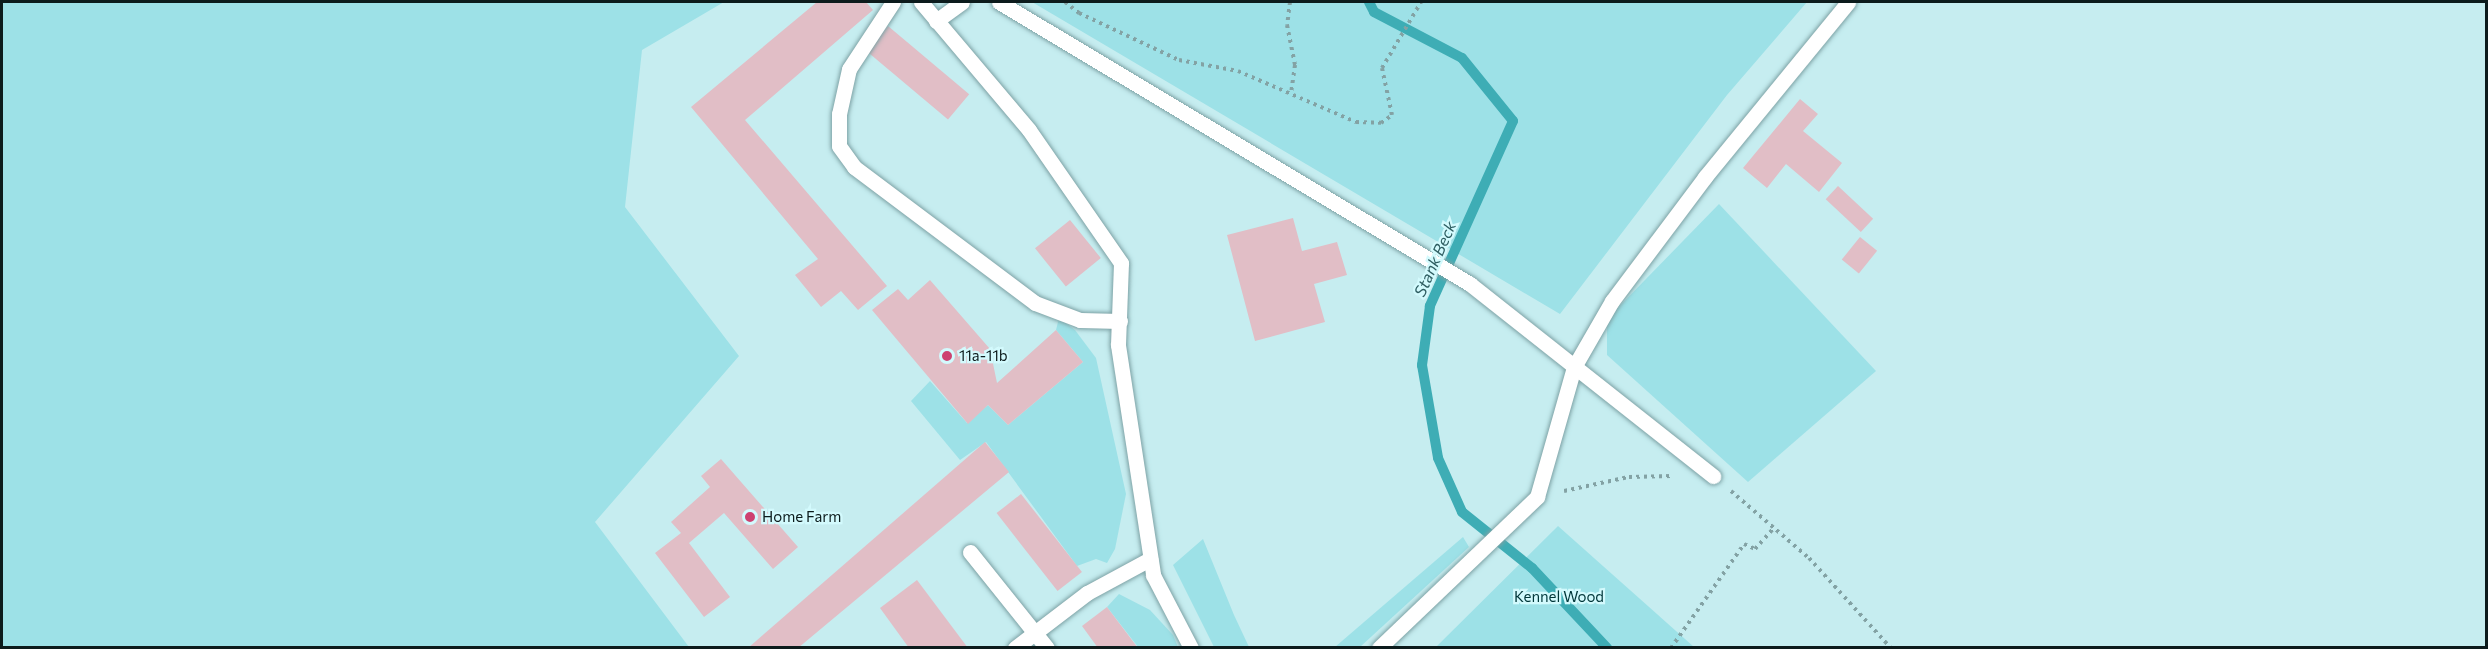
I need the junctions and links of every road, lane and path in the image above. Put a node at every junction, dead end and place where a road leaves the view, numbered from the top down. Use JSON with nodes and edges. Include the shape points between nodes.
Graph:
{"nodes":[{"id":1,"x":893,"y":2,"type":"edge"},
{"id":2,"x":921,"y":2,"type":"edge"},
{"id":3,"x":962,"y":2,"type":"edge"},
{"id":4,"x":999,"y":2,"type":"edge"},
{"id":5,"x":1065,"y":2,"type":"edge"},
{"id":6,"x":1290,"y":2,"type":"edge"},
{"id":7,"x":1421,"y":2,"type":"edge"},
{"id":8,"x":1848,"y":2,"type":"edge"},
{"id":9,"x":936,"y":21,"type":"junction"},
{"id":10,"x":1291,"y":93,"type":"junction"},
{"id":11,"x":1120,"y":321,"type":"junction"},
{"id":12,"x":1574,"y":367,"type":"junction"},
{"id":13,"x":1713,"y":476,"type":"junction"},
{"id":14,"x":1537,"y":497,"type":"junction"},
{"id":15,"x":1774,"y":528,"type":"junction"},
{"id":16,"x":970,"y":552,"type":"dead end"},
{"id":17,"x":1150,"y":559,"type":"junction"},
{"id":18,"x":1035,"y":632,"type":"junction"},
{"id":19,"x":1015,"y":648,"type":"edge"},
{"id":20,"x":1047,"y":648,"type":"edge"},
{"id":21,"x":1191,"y":648,"type":"edge"},
{"id":22,"x":1379,"y":648,"type":"edge"},
{"id":23,"x":1671,"y":648,"type":"edge"},
{"id":24,"x":1891,"y":648,"type":"edge"}],
"edges":[{"from":1,"to":11,"type":"lane","via":[[849,69],[839,114],[839,146],[854,167],[1035,303],[1080,320]]},
{"from":2,"to":9,"type":"lane"},
{"from":3,"to":9,"type":"lane"},
{"from":4,"to":12,"type":"lane","via":[[1470,284]]},
{"from":5,"to":10,"type":"path","via":[[1079,13],[1179,60],[1238,71]]},
{"from":6,"to":10,"type":"path","via":[[1287,25],[1295,65]]},
{"from":7,"to":10,"type":"path","via":[[1382,68],[1392,115],[1381,123],[1356,122]]},
{"from":8,"to":12,"type":"lane","via":[[1705,177],[1612,301]]},
{"from":9,"to":11,"type":"lane","via":[[1029,130],[1121,263]]},
{"from":11,"to":17,"type":"lane","via":[[1118,345]]},
{"from":12,"to":13,"type":"lane"},
{"from":12,"to":14,"type":"lane"},
{"from":13,"to":14,"type":"path","via":[[1629,477]]},
{"from":13,"to":15,"type":"path"},
{"from":14,"to":22,"type":"lane"},
{"from":15,"to":23,"type":"path","via":[[1755,549],[1744,544]]},
{"from":15,"to":24,"type":"path","via":[[1809,558]]},
{"from":16,"to":18,"type":"lane"},
{"from":17,"to":18,"type":"lane","via":[[1087,592]]},
{"from":17,"to":21,"type":"lane","via":[[1152,575]]},
{"from":18,"to":19,"type":"lane"},
{"from":18,"to":20,"type":"lane"}]}
